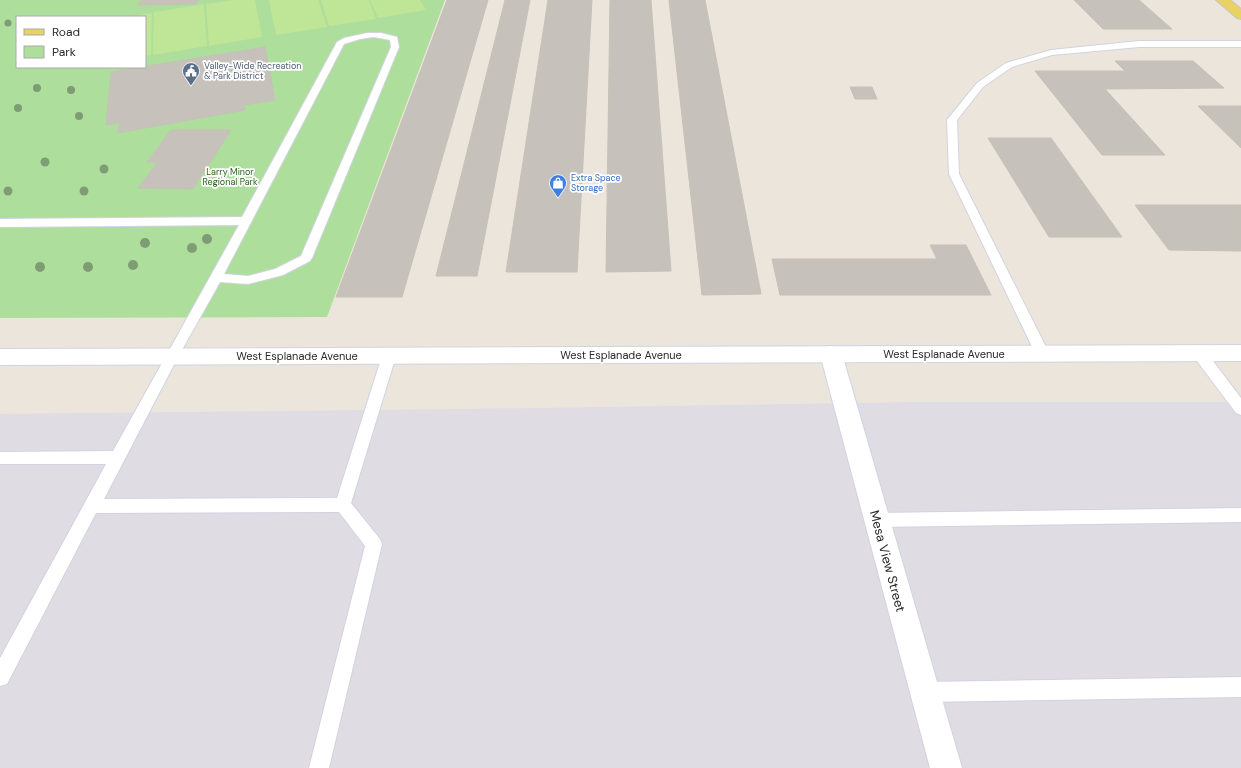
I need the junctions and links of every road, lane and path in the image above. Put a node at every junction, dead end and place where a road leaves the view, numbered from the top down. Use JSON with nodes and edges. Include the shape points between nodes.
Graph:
{"nodes":[{"id":1,"x":1222,"y":0,"type":"edge"},
{"id":2,"x":1241,"y":14,"type":"edge"},
{"id":3,"x":1241,"y":44,"type":"edge"},
{"id":4,"x":245,"y":221,"type":"junction"},
{"id":5,"x":0,"y":223,"type":"edge"},
{"id":6,"x":216,"y":278,"type":"junction"},
{"id":7,"x":1042,"y":353,"type":"junction"},
{"id":8,"x":1199,"y":353,"type":"junction"},
{"id":9,"x":1241,"y":353,"type":"edge"},
{"id":10,"x":831,"y":354,"type":"junction"},
{"id":11,"x":172,"y":356,"type":"junction"},
{"id":12,"x":389,"y":356,"type":"junction"},
{"id":13,"x":0,"y":357,"type":"edge"},
{"id":14,"x":1241,"y":409,"type":"edge"},
{"id":15,"x":118,"y":457,"type":"junction"},
{"id":16,"x":0,"y":458,"type":"edge"},
{"id":17,"x":343,"y":505,"type":"junction"},
{"id":18,"x":92,"y":506,"type":"junction"},
{"id":19,"x":1241,"y":515,"type":"edge"},
{"id":20,"x":877,"y":520,"type":"junction"},
{"id":21,"x":5,"y":658,"type":"edge"},
{"id":22,"x":0,"y":677,"type":"edge"},
{"id":23,"x":1241,"y":687,"type":"edge"},
{"id":24,"x":924,"y":692,"type":"junction"},
{"id":25,"x":320,"y":768,"type":"edge"},
{"id":26,"x":946,"y":768,"type":"edge"}],
"edges":[{"from":1,"to":2,"type":"main road"},
{"from":3,"to":7,"type":"lane","via":[[1139,44],[1051,53],[1010,66],[980,85],[952,120],[954,174]]},
{"from":4,"to":5,"type":"lane"},
{"from":4,"to":6,"type":"lane"},
{"from":4,"to":6,"type":"lane","via":[[341,42],[353,37],[372,35],[386,36],[394,40],[396,47],[306,258],[279,272],[248,280]]},
{"from":6,"to":11,"type":"lane"},
{"from":7,"to":8,"type":"main road","name":"West Esplanade Avenue"},
{"from":7,"to":10,"type":"main road","name":"West Esplanade Avenue"},
{"from":8,"to":9,"type":"main road","name":"West Esplanade Avenue"},
{"from":8,"to":14,"type":"lane"},
{"from":10,"to":12,"type":"main road","name":"West Esplanade Avenue"},
{"from":10,"to":20,"type":"main road","name":"Mesa View Street"},
{"from":11,"to":12,"type":"main road","name":"West Esplanade Avenue"},
{"from":11,"to":13,"type":"main road","name":"West Esplanade Avenue"},
{"from":11,"to":15,"type":"lane"},
{"from":12,"to":17,"type":"lane"},
{"from":15,"to":16,"type":"lane"},
{"from":15,"to":18,"type":"lane"},
{"from":17,"to":18,"type":"lane"},
{"from":17,"to":25,"type":"lane","via":[[374,544]]},
{"from":18,"to":21,"type":"lane"},
{"from":19,"to":20,"type":"lane"},
{"from":20,"to":24,"type":"main road","name":"Mesa View Street"},
{"from":21,"to":22,"type":"lane"},
{"from":23,"to":24,"type":"lane"},
{"from":24,"to":26,"type":"main road","name":"Mesa View Street"}]}
